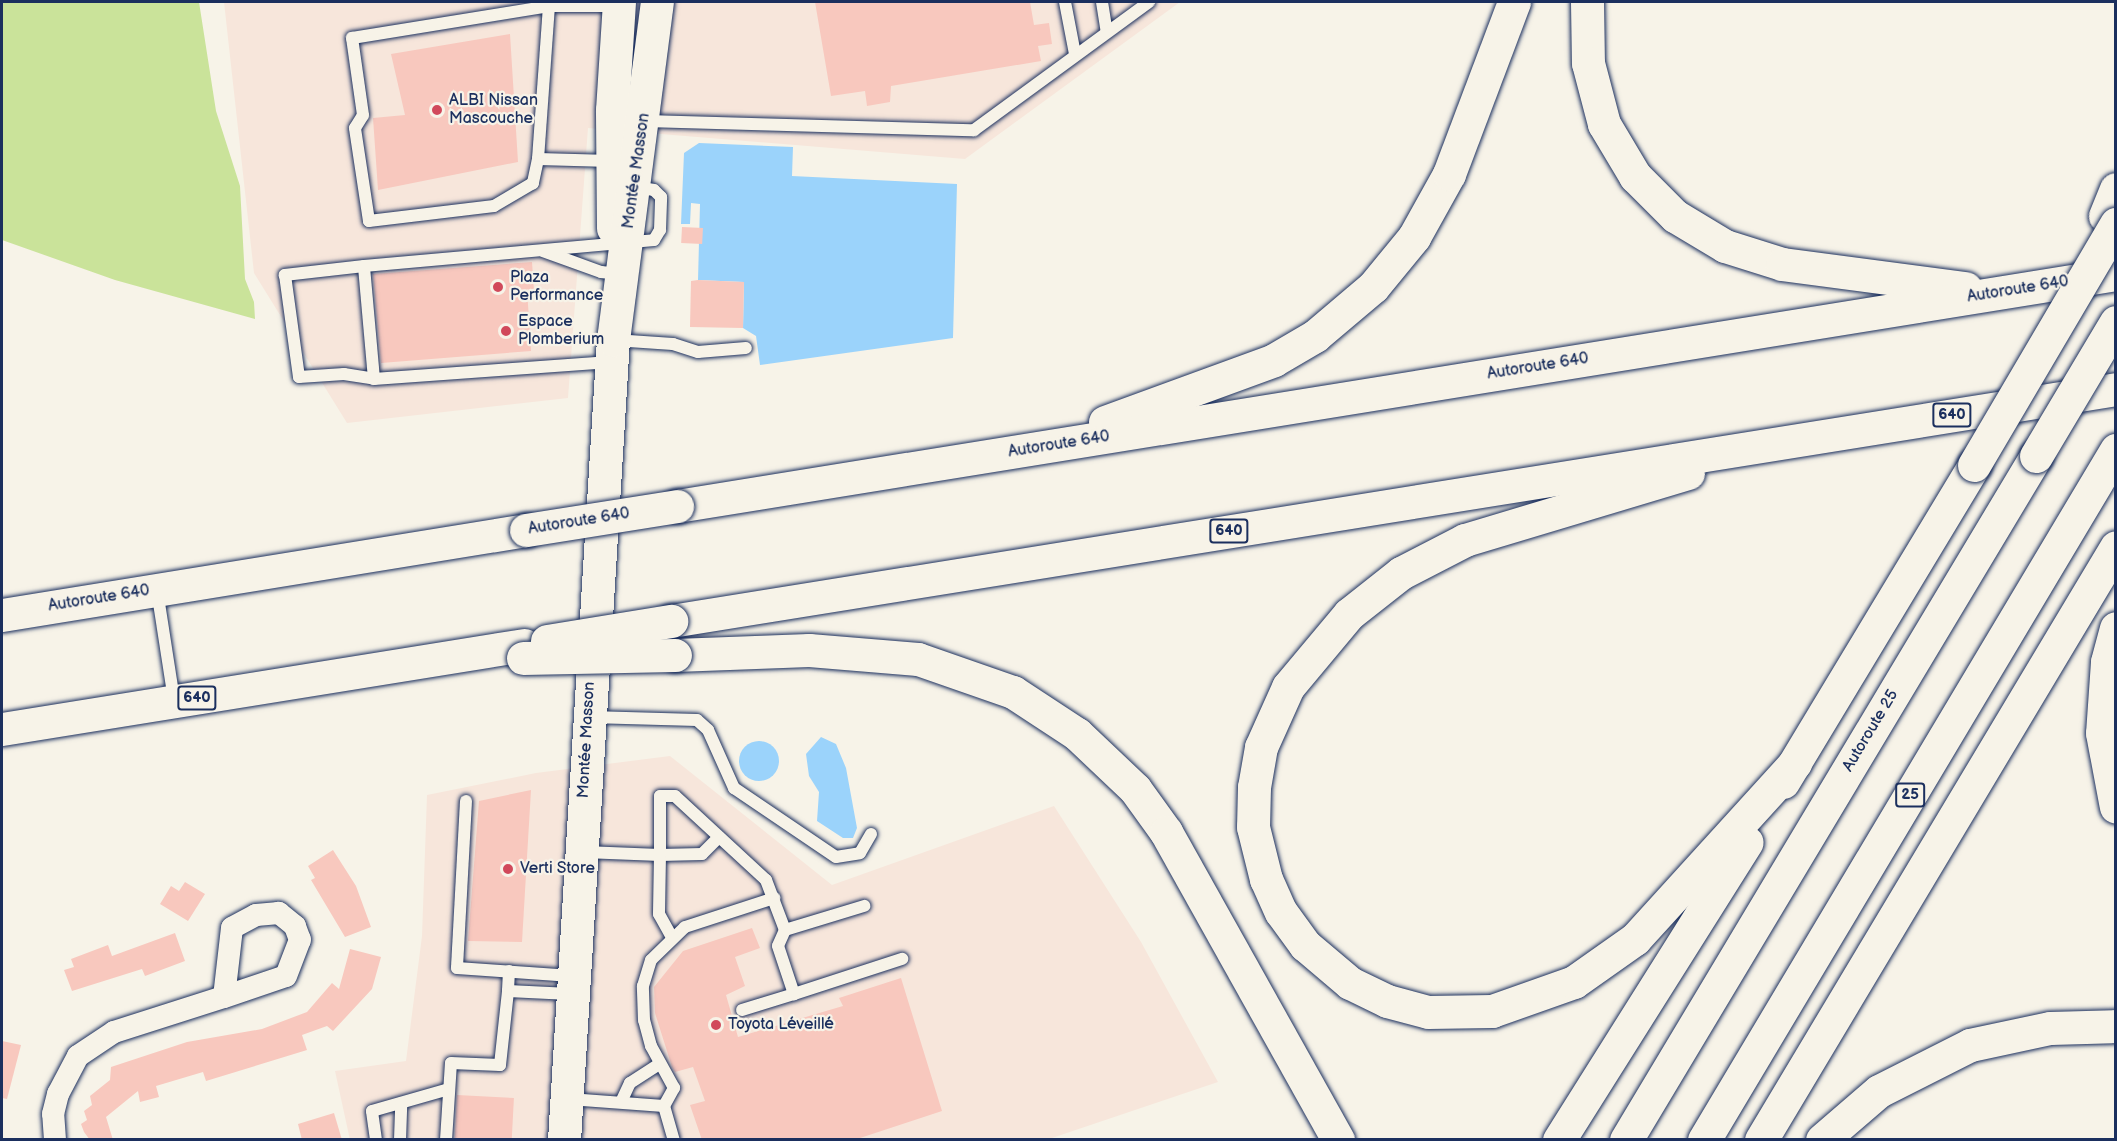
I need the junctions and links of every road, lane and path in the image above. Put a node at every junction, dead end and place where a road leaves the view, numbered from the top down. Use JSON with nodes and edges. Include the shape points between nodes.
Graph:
{"nodes":[{"id":1,"x":657,"y":2,"type":"edge"},
{"id":2,"x":1065,"y":2,"type":"edge"},
{"id":3,"x":1102,"y":2,"type":"edge"},
{"id":4,"x":1149,"y":2,"type":"edge"},
{"id":5,"x":1514,"y":2,"type":"edge"},
{"id":6,"x":1587,"y":2,"type":"edge"},
{"id":7,"x":619,"y":4,"type":"edge"},
{"id":8,"x":549,"y":6,"type":"junction"},
{"id":9,"x":1107,"y":32,"type":"junction"},
{"id":10,"x":1075,"y":54,"type":"junction"},
{"id":11,"x":645,"y":121,"type":"junction"},
{"id":12,"x":612,"y":122,"type":"junction"},
{"id":13,"x":538,"y":159,"type":"junction"},
{"id":14,"x":624,"y":174,"type":"junction"},
{"id":15,"x":2112,"y":210,"type":"edge"},
{"id":16,"x":620,"y":241,"type":"junction"},
{"id":17,"x":530,"y":249,"type":"junction"},
{"id":18,"x":364,"y":266,"type":"junction"},
{"id":19,"x":617,"y":274,"type":"junction"},
{"id":20,"x":2115,"y":274,"type":"edge"},
{"id":21,"x":2000,"y":293,"type":"junction"},
{"id":22,"x":2115,"y":322,"type":"edge"},
{"id":23,"x":746,"y":348,"type":"dead end"},
{"id":24,"x":612,"y":351,"type":"junction"},
{"id":25,"x":374,"y":379,"type":"junction"},
{"id":26,"x":2115,"y":389,"type":"edge"},
{"id":27,"x":1788,"y":441,"type":"junction"},
{"id":28,"x":1023,"y":450,"type":"junction"},
{"id":29,"x":2115,"y":450,"type":"edge"},
{"id":30,"x":2115,"y":547,"type":"edge"},
{"id":31,"x":157,"y":590,"type":"junction"},
{"id":32,"x":2,"y":615,"type":"edge"},
{"id":33,"x":2115,"y":628,"type":"edge"},
{"id":34,"x":524,"y":652,"type":"junction"},
{"id":35,"x":175,"y":701,"type":"junction"},
{"id":36,"x":589,"y":717,"type":"junction"},
{"id":37,"x":2,"y":729,"type":"edge"},
{"id":38,"x":1795,"y":763,"type":"junction"},
{"id":39,"x":466,"y":801,"type":"dead end"},
{"id":40,"x":2115,"y":807,"type":"edge"},
{"id":41,"x":871,"y":834,"type":"dead end"},
{"id":42,"x":719,"y":837,"type":"junction"},
{"id":43,"x":581,"y":852,"type":"junction"},
{"id":44,"x":660,"y":855,"type":"junction"},
{"id":45,"x":774,"y":898,"type":"junction"},
{"id":46,"x":864,"y":906,"type":"dead end"},
{"id":47,"x":785,"y":930,"type":"junction"},
{"id":48,"x":671,"y":936,"type":"junction"},
{"id":49,"x":902,"y":959,"type":"dead end"},
{"id":50,"x":1668,"y":969,"type":"junction"},
{"id":51,"x":509,"y":971,"type":"junction"},
{"id":52,"x":573,"y":985,"type":"junction"},
{"id":53,"x":508,"y":991,"type":"junction"},
{"id":54,"x":794,"y":994,"type":"junction"},
{"id":55,"x":224,"y":997,"type":"dead end"},
{"id":56,"x":742,"y":1010,"type":"dead end"},
{"id":57,"x":2115,"y":1026,"type":"edge"},
{"id":58,"x":659,"y":1064,"type":"junction"},
{"id":59,"x":449,"y":1089,"type":"junction"},
{"id":60,"x":566,"y":1099,"type":"junction"},
{"id":61,"x":622,"y":1100,"type":"junction"},
{"id":62,"x":401,"y":1103,"type":"junction"},
{"id":63,"x":664,"y":1106,"type":"junction"},
{"id":64,"x":55,"y":1140,"type":"edge"},
{"id":65,"x":376,"y":1140,"type":"edge"},
{"id":66,"x":400,"y":1140,"type":"edge"},
{"id":67,"x":446,"y":1140,"type":"edge"},
{"id":68,"x":564,"y":1140,"type":"edge"},
{"id":69,"x":674,"y":1140,"type":"edge"},
{"id":70,"x":1338,"y":1140,"type":"edge"},
{"id":71,"x":1559,"y":1140,"type":"edge"},
{"id":72,"x":1568,"y":1140,"type":"edge"},
{"id":73,"x":1626,"y":1140,"type":"edge"},
{"id":74,"x":1704,"y":1140,"type":"edge"},
{"id":75,"x":1761,"y":1140,"type":"edge"},
{"id":76,"x":1822,"y":1140,"type":"edge"}],
"edges":[{"from":1,"to":11,"type":"main road","name":"Montée Masson"},
{"from":2,"to":10,"type":"lane"},
{"from":3,"to":9,"type":"lane"},
{"from":4,"to":9,"type":"lane"},
{"from":5,"to":28,"type":"main road","via":[[1437,197],[1401,256],[1353,306],[1315,336],[1251,370]]},
{"from":6,"to":21,"type":"main road","via":[[1588,63],[1604,124],[1646,190],[1690,227],[1742,253],[1782,264]]},
{"from":7,"to":8,"type":"lane"},
{"from":7,"to":12,"type":"main road","name":"Montée Masson"},
{"from":8,"to":13,"type":"lane"},
{"from":8,"to":13,"type":"lane","via":[[352,38],[363,115],[355,128],[369,221],[494,206],[533,183]]},
{"from":9,"to":10,"type":"lane"},
{"from":10,"to":11,"type":"lane","via":[[974,130]]},
{"from":11,"to":12,"type":"lane"},
{"from":11,"to":14,"type":"main road","name":"Montée Masson"},
{"from":12,"to":14,"type":"main road","name":"Montée Masson"},
{"from":13,"to":14,"type":"lane"},
{"from":14,"to":16,"type":"main road","name":"Montée Masson"},
{"from":15,"to":38,"type":"main road","bridge":true,"via":[[2074,293]]},
{"from":16,"to":17,"type":"lane"},
{"from":16,"to":19,"type":"main road","name":"Montée Masson"},
{"from":17,"to":18,"type":"lane"},
{"from":17,"to":19,"type":"lane"},
{"from":18,"to":25,"type":"lane"},
{"from":18,"to":25,"type":"lane","via":[[285,275],[299,377],[344,374]]},
{"from":19,"to":24,"type":"main road","name":"Montée Masson"},
{"from":20,"to":21,"type":"main road","name":"Autoroute 640"},
{"from":21,"to":28,"type":"main road","name":"Autoroute 640"},
{"from":22,"to":73,"type":"main road","name":"Autoroute 25","bridge":true},
{"from":23,"to":24,"type":"lane","via":[[698,352],[673,344]]},
{"from":24,"to":25,"type":"lane"},
{"from":24,"to":36,"type":"main road","name":"Montée Masson"},
{"from":26,"to":27,"type":"main road","number":"640"},
{"from":27,"to":34,"type":"main road","number":"640","bridge":true,"via":[[671,621]]},
{"from":27,"to":38,"type":"main road","via":[[1595,504],[1489,532],[1419,562],[1382,586],[1317,649],[1278,706],[1257,768],[1253,827],[1272,895],[1292,929],[1319,960],[1387,1001],[1428,1012],[1473,1014],[1555,992],[1616,954],[1654,922]]},
{"from":28,"to":31,"type":"main road","name":"Autoroute 640","bridge":true},
{"from":29,"to":74,"type":"main road","number":"25"},
{"from":30,"to":75,"type":"main road"},
{"from":31,"to":32,"type":"main road","name":"Autoroute 640"},
{"from":31,"to":35,"type":"lane"},
{"from":33,"to":40,"type":"main road","via":[[2107,662],[2102,733]]},
{"from":34,"to":35,"type":"main road","number":"640","via":[[434,660]]},
{"from":34,"to":70,"type":"main road","bridge":true,"via":[[675,655],[808,650],[918,659],[1013,692],[1077,734],[1135,789],[1166,831]]},
{"from":35,"to":37,"type":"main road","number":"640"},
{"from":36,"to":41,"type":"lane","via":[[697,720],[708,730],[734,788],[836,857],[860,854]]},
{"from":36,"to":43,"type":"main road","name":"Montée Masson"},
{"from":38,"to":50,"type":"main road"},
{"from":39,"to":51,"type":"lane","via":[[457,968]]},
{"from":42,"to":44,"type":"lane","via":[[702,854]]},
{"from":42,"to":44,"type":"lane","via":[[675,796],[660,796]]},
{"from":42,"to":45,"type":"lane","via":[[766,880]]},
{"from":43,"to":44,"type":"lane"},
{"from":43,"to":52,"type":"main road","name":"Montée Masson"},
{"from":44,"to":48,"type":"lane","via":[[659,914]]},
{"from":45,"to":47,"type":"lane"},
{"from":45,"to":48,"type":"lane","via":[[707,918]]},
{"from":46,"to":47,"type":"lane"},
{"from":47,"to":54,"type":"lane","via":[[778,945]]},
{"from":48,"to":58,"type":"lane","via":[[651,960],[643,986],[647,1035]]},
{"from":49,"to":54,"type":"lane"},
{"from":50,"to":71,"type":"main road"},
{"from":50,"to":72,"type":"main road"},
{"from":51,"to":52,"type":"lane"},
{"from":51,"to":53,"type":"lane"},
{"from":52,"to":53,"type":"lane"},
{"from":52,"to":60,"type":"main road","name":"Montée Masson"},
{"from":53,"to":59,"type":"lane","via":[[500,1065],[451,1063]]},
{"from":54,"to":56,"type":"lane"},
{"from":55,"to":64,"type":"street","via":[[114,1032],[78,1056],[58,1094],[53,1114]]},
{"from":57,"to":76,"type":"main road","via":[[2039,1030],[1970,1045],[1894,1081]]},
{"from":58,"to":61,"type":"lane","via":[[630,1083]]},
{"from":58,"to":63,"type":"lane","via":[[674,1088]]},
{"from":59,"to":62,"type":"lane"},
{"from":59,"to":67,"type":"lane"},
{"from":60,"to":61,"type":"lane"},
{"from":60,"to":68,"type":"main road","name":"Montée Masson"},
{"from":61,"to":63,"type":"lane"},
{"from":62,"to":65,"type":"lane","via":[[372,1111]]},
{"from":62,"to":66,"type":"lane"},
{"from":63,"to":69,"type":"lane"}]}
